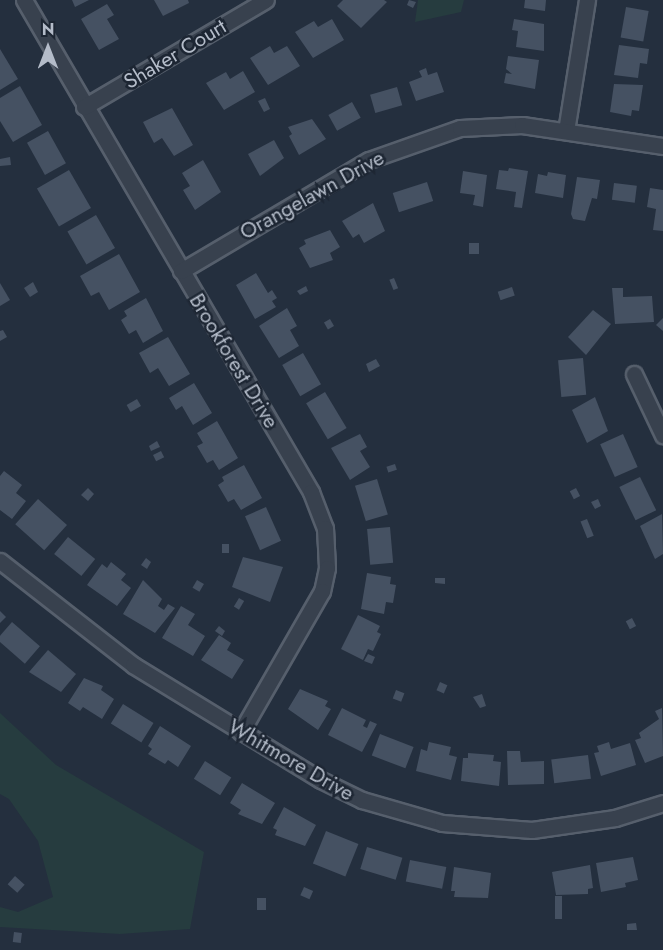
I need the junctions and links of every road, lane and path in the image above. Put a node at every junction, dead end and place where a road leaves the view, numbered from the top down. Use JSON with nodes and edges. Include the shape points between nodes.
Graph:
{"nodes":[{"id":1,"x":24,"y":0,"type":"edge"},
{"id":2,"x":266,"y":0,"type":"edge"},
{"id":3,"x":587,"y":0,"type":"edge"},
{"id":4,"x":84,"y":107,"type":"junction"},
{"id":5,"x":566,"y":131,"type":"junction"},
{"id":6,"x":663,"y":146,"type":"edge"},
{"id":7,"x":181,"y":271,"type":"junction"},
{"id":8,"x":634,"y":374,"type":"dead end"},
{"id":9,"x":663,"y":435,"type":"edge"},
{"id":10,"x":0,"y":561,"type":"edge"},
{"id":11,"x":241,"y":732,"type":"junction"},
{"id":12,"x":663,"y":803,"type":"edge"}],
"edges":[{"from":1,"to":4,"type":"street","name":"Brookforest Drive"},
{"from":2,"to":4,"type":"street","name":"Shaker Court"},
{"from":3,"to":5,"type":"street"},
{"from":4,"to":7,"type":"street","name":"Brookforest Drive"},
{"from":5,"to":6,"type":"street","name":"Orangelawn Drive"},
{"from":5,"to":7,"type":"street","name":"Orangelawn Drive","via":[[490,124],[460,128],[386,152]]},
{"from":7,"to":11,"type":"street","name":"Brookforest Drive","via":[[311,492],[328,544],[325,579],[313,612]]},
{"from":8,"to":9,"type":"street"},
{"from":10,"to":11,"type":"street","name":"Whitmore Drive","via":[[133,665]]},
{"from":11,"to":12,"type":"street","name":"Whitmore Drive","via":[[362,800],[442,823],[487,829],[560,827],[615,818]]}]}
